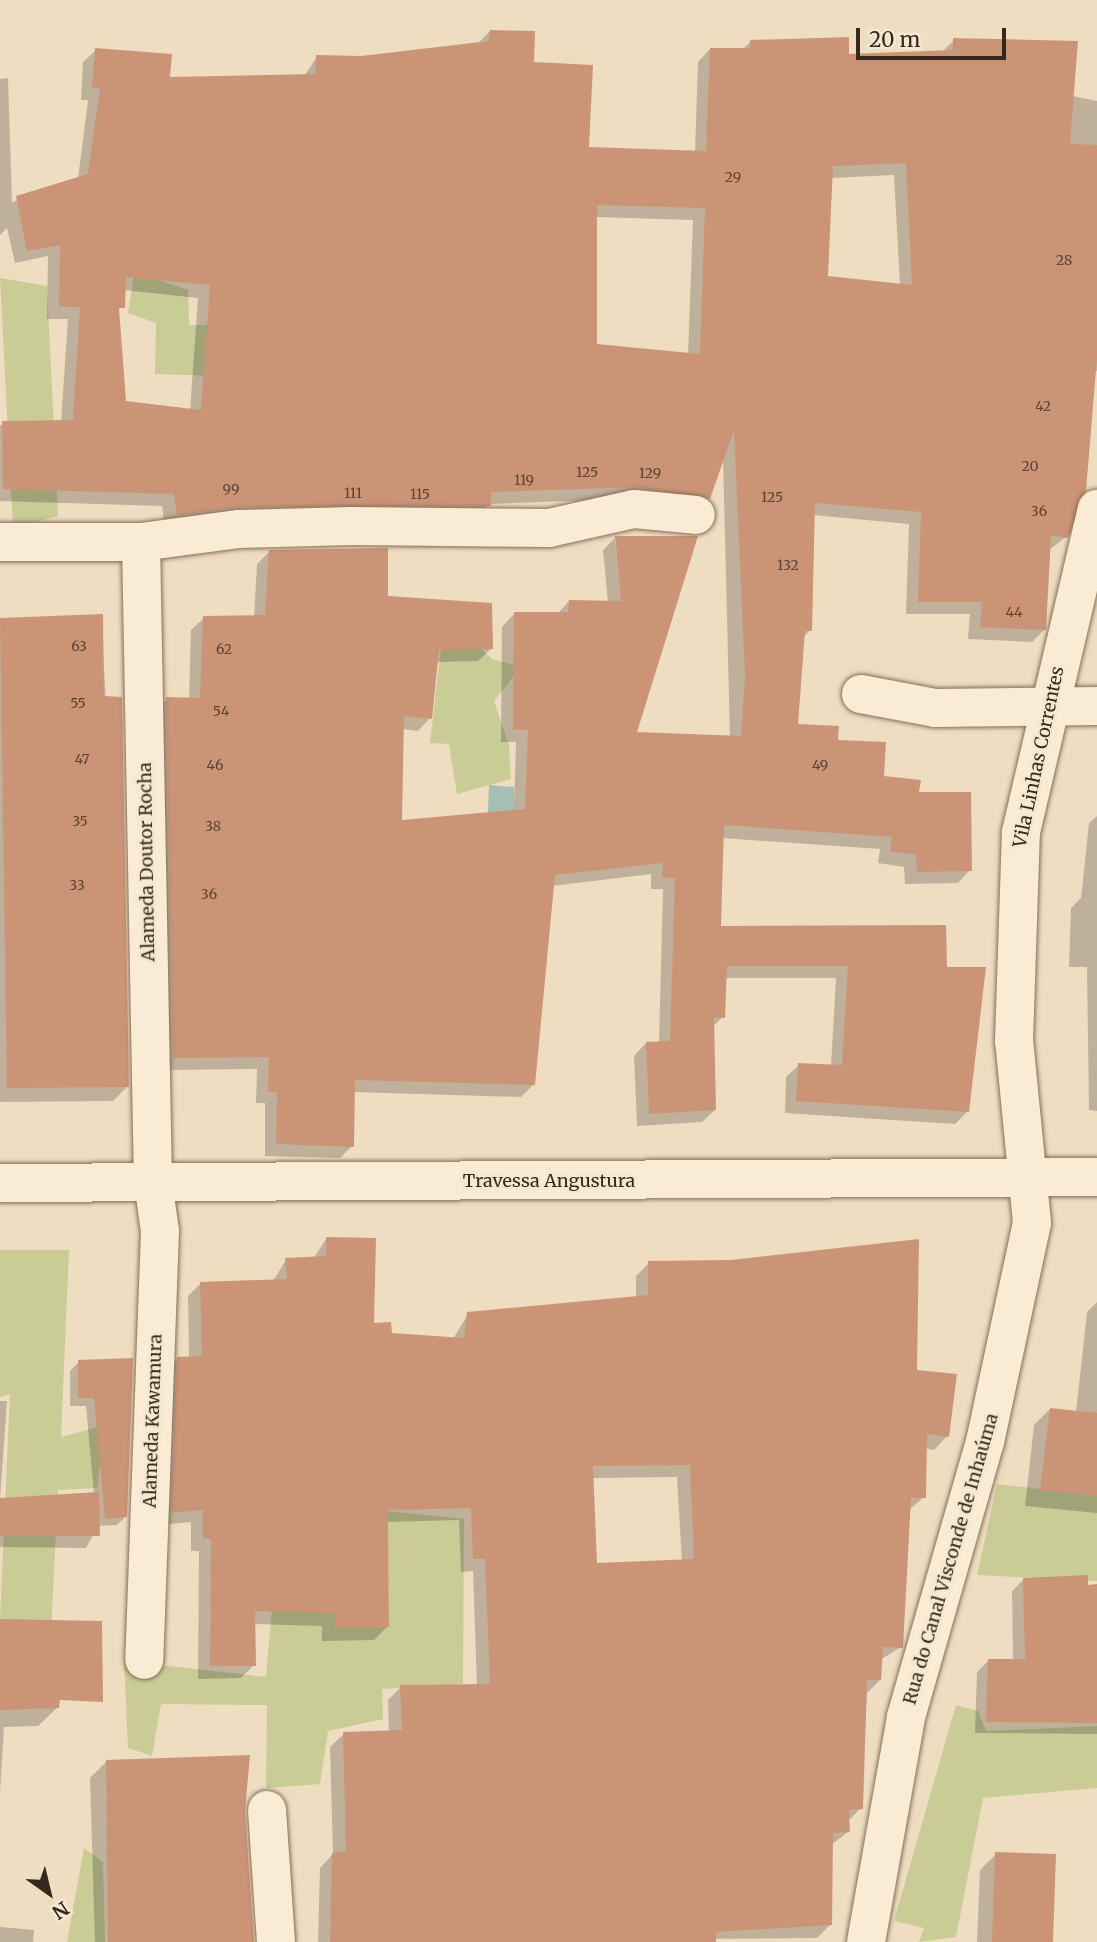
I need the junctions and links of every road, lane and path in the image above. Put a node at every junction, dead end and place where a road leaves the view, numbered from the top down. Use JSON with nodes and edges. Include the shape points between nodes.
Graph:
{"nodes":[{"id":1,"x":1097,"y":509,"type":"edge"},
{"id":2,"x":696,"y":515,"type":"dead end"},
{"id":3,"x":0,"y":542,"type":"edge"},
{"id":4,"x":141,"y":542,"type":"junction"},
{"id":5,"x":861,"y":694,"type":"dead end"},
{"id":6,"x":1048,"y":704,"type":"junction"},
{"id":7,"x":1097,"y":706,"type":"edge"},
{"id":8,"x":1023,"y":1177,"type":"junction"},
{"id":9,"x":1097,"y":1177,"type":"edge"},
{"id":10,"x":153,"y":1182,"type":"junction"},
{"id":11,"x":0,"y":1183,"type":"edge"},
{"id":12,"x":144,"y":1660,"type":"dead end"},
{"id":13,"x":267,"y":1810,"type":"dead end"},
{"id":14,"x":276,"y":1942,"type":"edge"},
{"id":15,"x":866,"y":1942,"type":"edge"}],
"edges":[{"from":1,"to":6,"type":"street","name":"Vila Linhas Correntes"},
{"from":2,"to":4,"type":"street","via":[[634,509],[549,528],[239,529]]},
{"from":3,"to":4,"type":"street"},
{"from":4,"to":10,"type":"street","name":"Alameda Doutor Rocha"},
{"from":5,"to":6,"type":"street","via":[[935,708]]},
{"from":6,"to":7,"type":"street"},
{"from":6,"to":8,"type":"street","name":"Vila Linhas Correntes","via":[[1021,832],[1013,915]]},
{"from":8,"to":9,"type":"street","name":"Travessa Angustura"},
{"from":8,"to":10,"type":"street","name":"Travessa Angustura"},
{"from":8,"to":15,"type":"street","name":"Rua do Canal Visconde de Inhaúma","via":[[1032,1223],[1012,1328],[906,1717]]},
{"from":10,"to":11,"type":"street","name":"Travessa Angustura"},
{"from":10,"to":12,"type":"street","name":"Alameda Kawamura","via":[[160,1231]]},
{"from":13,"to":14,"type":"street"}]}
